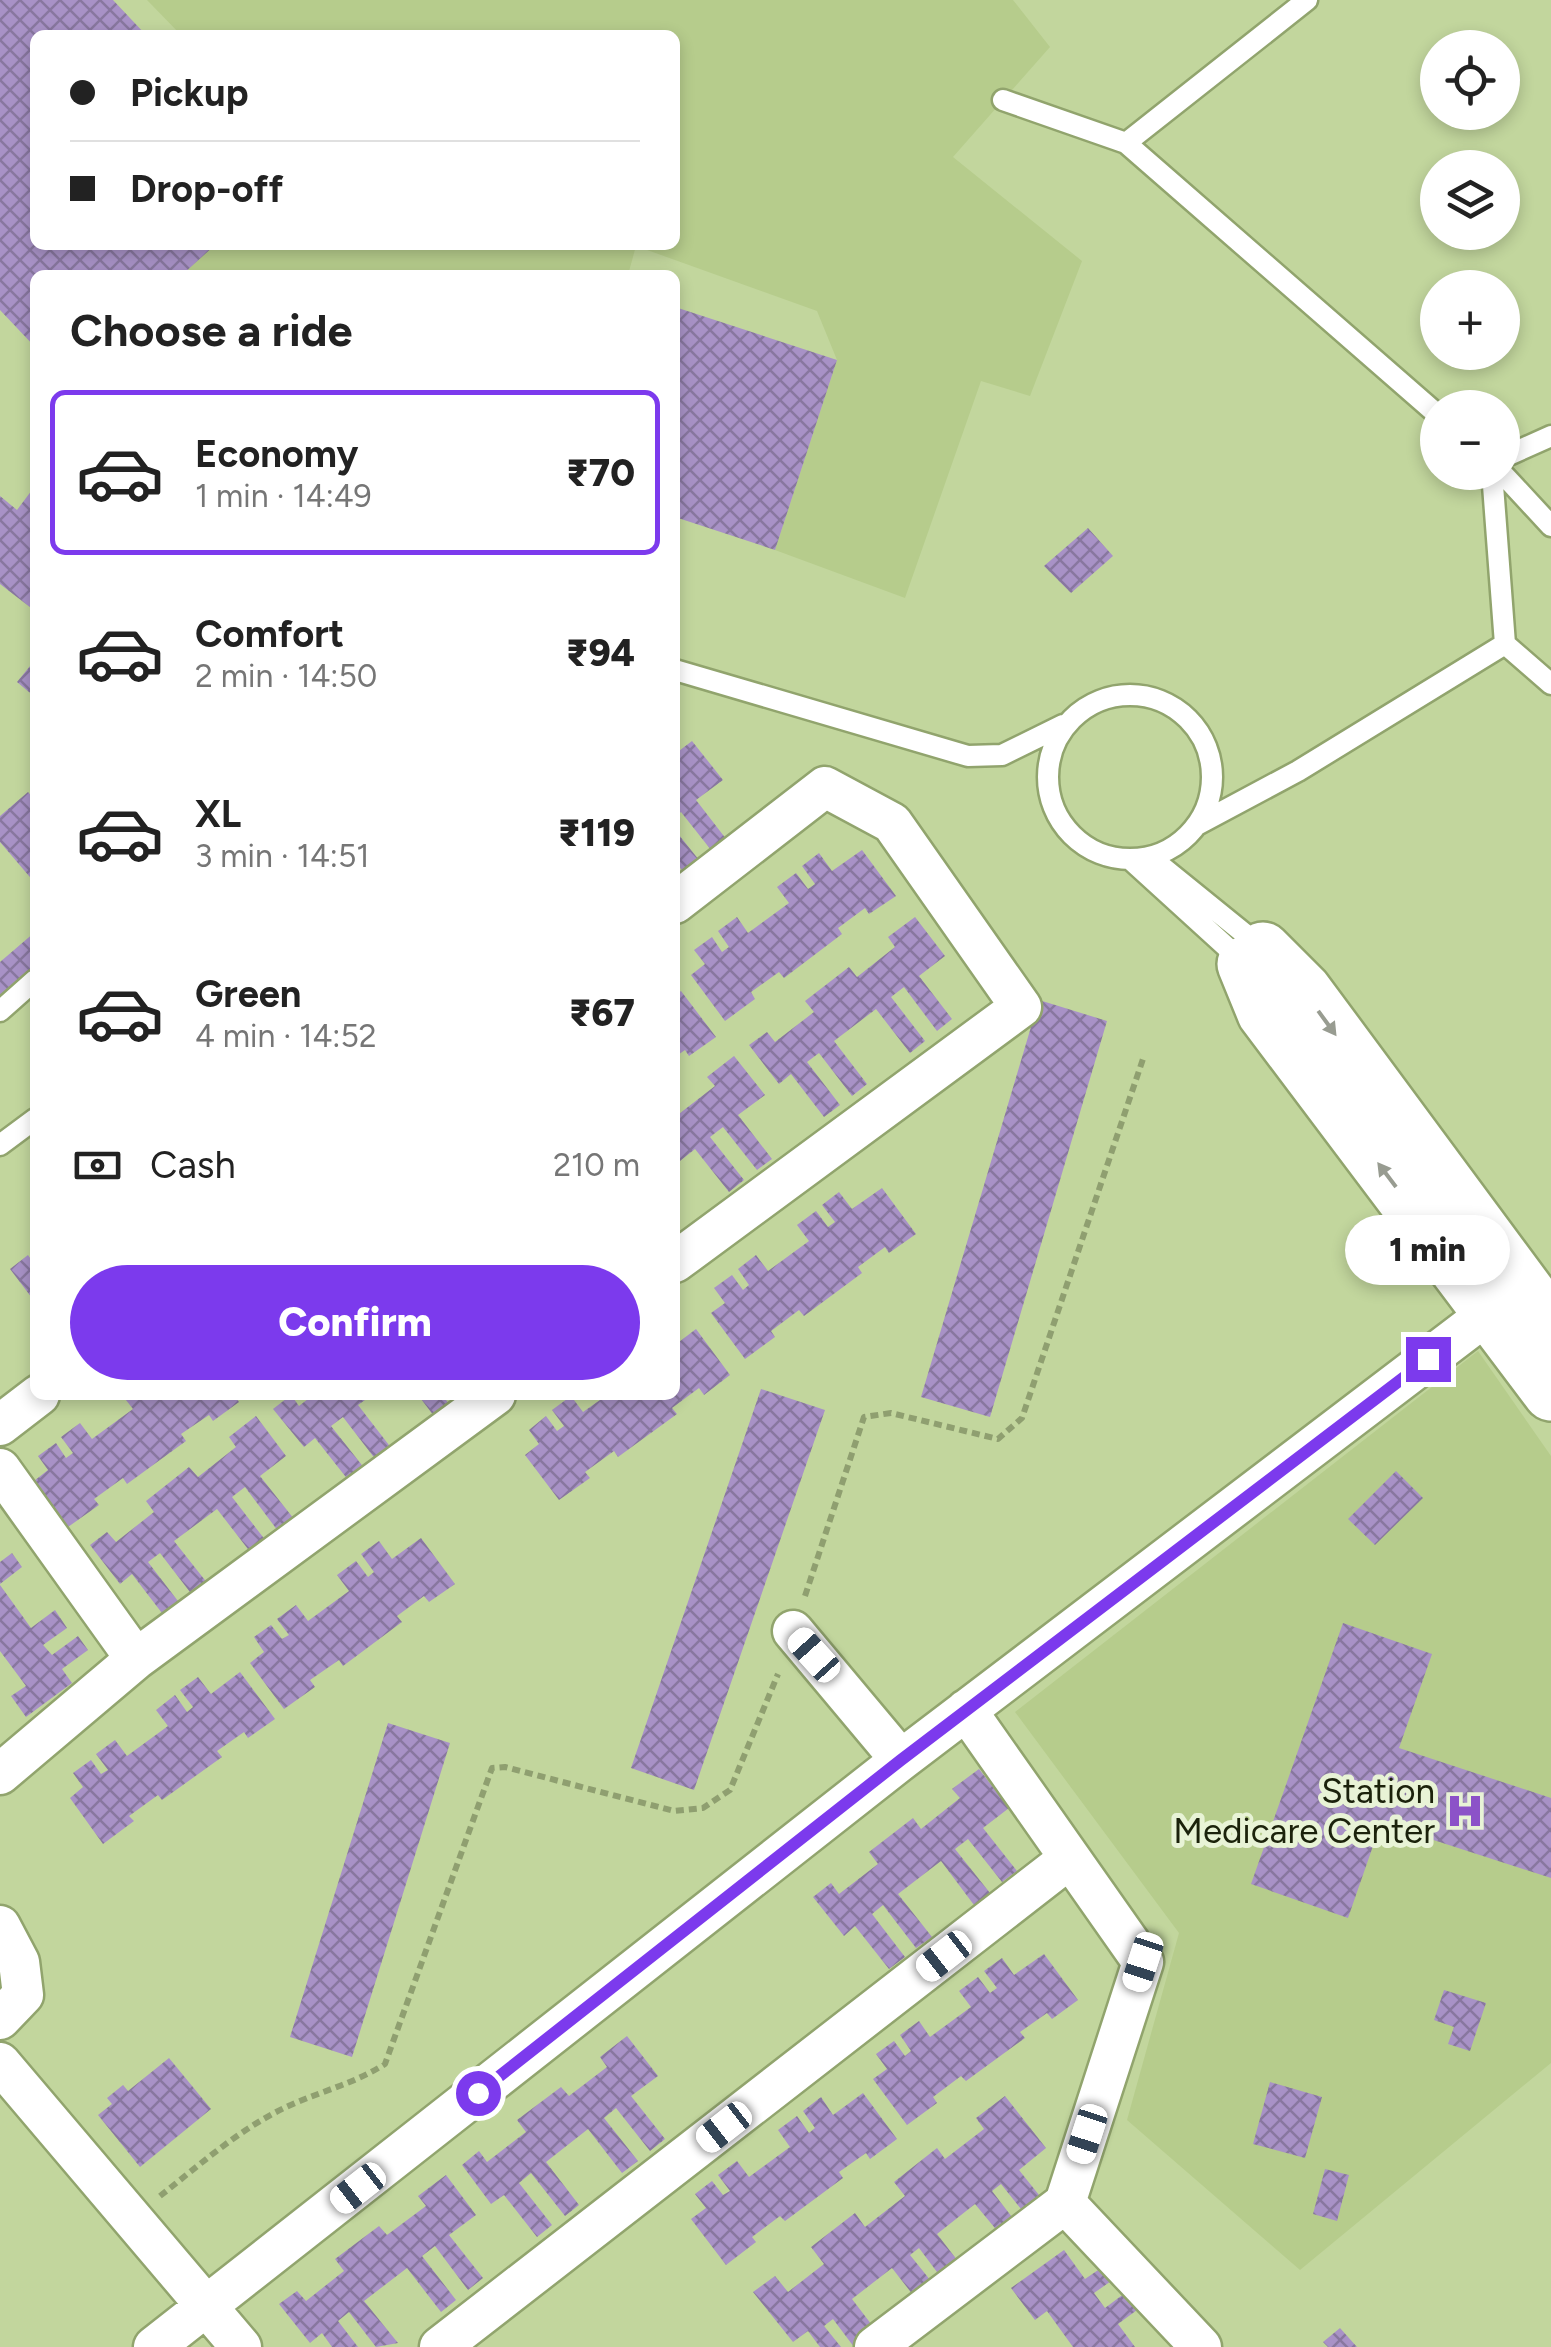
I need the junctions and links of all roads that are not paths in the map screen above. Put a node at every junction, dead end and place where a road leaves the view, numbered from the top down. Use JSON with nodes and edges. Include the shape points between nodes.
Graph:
{"nodes":[{"id":1,"x":1307,"y":0,"type":"edge"},
{"id":2,"x":1003,"y":100,"type":"dead end"},
{"id":3,"x":1126,"y":143,"type":"junction"},
{"id":4,"x":1420,"y":400,"type":"edge"},
{"id":5,"x":1551,"y":436,"type":"edge"},
{"id":6,"x":1520,"y":450,"type":"edge"},
{"id":7,"x":1493,"y":490,"type":"edge"},
{"id":8,"x":1518,"y":490,"type":"edge"},
{"id":9,"x":1551,"y":526,"type":"edge"},
{"id":10,"x":1505,"y":644,"type":"junction"},
{"id":11,"x":680,"y":671,"type":"edge"},
{"id":12,"x":1551,"y":684,"type":"edge"},
{"id":13,"x":1069,"y":720,"type":"junction"},
{"id":14,"x":1196,"y":825,"type":"junction"},
{"id":15,"x":1140,"y":859,"type":"junction"},
{"id":16,"x":680,"y":899,"type":"edge"},
{"id":17,"x":1254,"y":956,"type":"junction"},
{"id":18,"x":30,"y":984,"type":"edge"},
{"id":19,"x":0,"y":1011,"type":"edge"},
{"id":20,"x":30,"y":1123,"type":"edge"},
{"id":21,"x":0,"y":1145,"type":"edge"},
{"id":22,"x":680,"y":1258,"type":"edge"},
{"id":23,"x":1490,"y":1312,"type":"junction"},
{"id":24,"x":1551,"y":1325,"type":"edge"},
{"id":25,"x":1551,"y":1392,"type":"edge"},
{"id":26,"x":32,"y":1400,"type":"edge"},
{"id":27,"x":488,"y":1400,"type":"edge"},
{"id":28,"x":0,"y":1425,"type":"edge"},
{"id":29,"x":0,"y":1469,"type":"edge"},
{"id":30,"x":793,"y":1631,"type":"road end"},
{"id":31,"x":136,"y":1659,"type":"junction"},
{"id":32,"x":966,"y":1710,"type":"junction"},
{"id":33,"x":901,"y":1760,"type":"junction"},
{"id":34,"x":0,"y":1774,"type":"edge"},
{"id":35,"x":1070,"y":1858,"type":"junction"},
{"id":36,"x":0,"y":1926,"type":"edge"},
{"id":37,"x":0,"y":2018,"type":"edge"},
{"id":38,"x":0,"y":2063,"type":"edge"},
{"id":39,"x":1065,"y":2203,"type":"junction"},
{"id":40,"x":207,"y":2306,"type":"junction"},
{"id":41,"x":154,"y":2347,"type":"edge"},
{"id":42,"x":241,"y":2347,"type":"edge"},
{"id":43,"x":440,"y":2347,"type":"edge"},
{"id":44,"x":875,"y":2347,"type":"edge"},
{"id":45,"x":1201,"y":2347,"type":"edge"}],
"edges":[{"from":1,"to":3,"type":"lane"},
{"from":2,"to":3,"type":"lane"},
{"from":3,"to":4,"type":"lane"},
{"from":5,"to":6,"type":"lane"},
{"from":7,"to":10,"type":"lane"},
{"from":8,"to":9,"type":"lane"},
{"from":10,"to":12,"type":"lane"},
{"from":10,"to":14,"type":"lane"},
{"from":11,"to":13,"type":"lane","via":[[968,756],[1002,756]]},
{"from":13,"to":14,"type":"lane","via":[[1108,697],[1130,694],[1173,706],[1203,739],[1210,760],[1207,805]]},
{"from":13,"to":15,"type":"lane","via":[[1049,758],[1051,801],[1074,837],[1092,850]]},
{"from":14,"to":15,"type":"lane","via":[[1168,850]]},
{"from":15,"to":17,"type":"lane"},
{"from":16,"to":22,"type":"street","via":[[825,787],[892,824],[1021,1007]]},
{"from":23,"to":17,"type":"main road","one_way":true,"via":[[1266,1013]]},
{"from":17,"to":24,"type":"main road","one_way":true,"via":[[1304,992]]},
{"from":18,"to":19,"type":"lane"},
{"from":20,"to":21,"type":"lane"},
{"from":23,"to":25,"type":"main road"},
{"from":23,"to":32,"type":"street"},
{"from":26,"to":28,"type":"street"},
{"from":27,"to":31,"type":"street"},
{"from":29,"to":31,"type":"street"},
{"from":30,"to":33,"type":"street"},
{"from":31,"to":34,"type":"street"},
{"from":32,"to":33,"type":"street"},
{"from":32,"to":35,"type":"street"},
{"from":33,"to":40,"type":"street"},
{"from":35,"to":39,"type":"street","via":[[1143,1962]]},
{"from":35,"to":43,"type":"street"},
{"from":36,"to":37,"type":"street","via":[[19,1962],[22,1994]]},
{"from":38,"to":40,"type":"street"},
{"from":39,"to":44,"type":"street"},
{"from":39,"to":45,"type":"street"},
{"from":40,"to":41,"type":"street"},
{"from":40,"to":42,"type":"street"}]}
